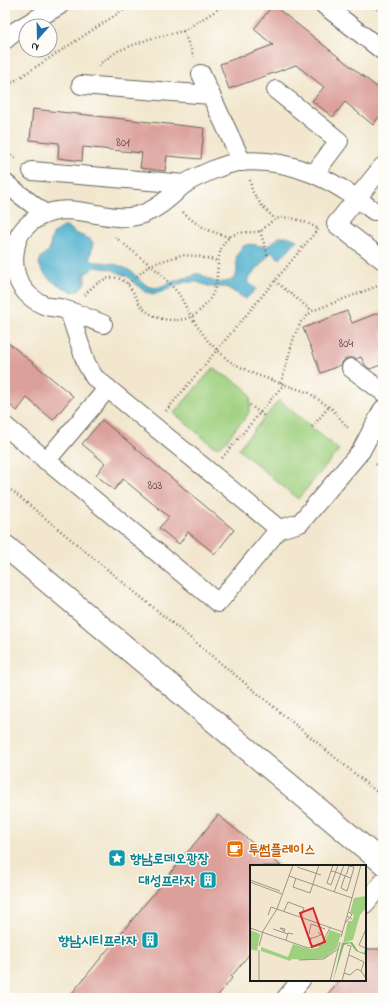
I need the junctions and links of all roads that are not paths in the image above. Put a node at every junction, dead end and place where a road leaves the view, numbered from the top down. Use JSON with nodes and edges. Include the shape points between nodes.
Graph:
{"nodes":[{"id":1,"x":60,"y":5,"type":"edge"},
{"id":2,"x":324,"y":5,"type":"edge"},
{"id":3,"x":5,"y":40,"type":"edge"},
{"id":4,"x":383,"y":51,"type":"edge"},
{"id":5,"x":201,"y":74,"type":"road end"},
{"id":6,"x":84,"y":86,"type":"road end"},
{"id":7,"x":276,"y":90,"type":"dead end"},
{"id":8,"x":211,"y":95,"type":"junction"},
{"id":9,"x":242,"y":162,"type":"junction"},
{"id":10,"x":383,"y":166,"type":"edge"},
{"id":11,"x":32,"y":171,"type":"dead end"},
{"id":12,"x":314,"y":174,"type":"junction"},
{"id":13,"x":5,"y":183,"type":"edge"},
{"id":14,"x":184,"y":184,"type":"junction"},
{"id":15,"x":357,"y":198,"type":"junction"},
{"id":16,"x":374,"y":211,"type":"dead end"},
{"id":17,"x":45,"y":214,"type":"junction"},
{"id":18,"x":383,"y":260,"type":"edge"},
{"id":19,"x":72,"y":312,"type":"junction"},
{"id":20,"x":103,"y":324,"type":"dead end"},
{"id":21,"x":351,"y":368,"type":"dead end"},
{"id":22,"x":108,"y":388,"type":"junction"},
{"id":23,"x":383,"y":392,"type":"edge"},
{"id":24,"x":383,"y":409,"type":"edge"},
{"id":25,"x":5,"y":426,"type":"edge"},
{"id":26,"x":46,"y":461,"type":"junction"},
{"id":27,"x":279,"y":529,"type":"junction"},
{"id":28,"x":5,"y":546,"type":"edge"},
{"id":29,"x":383,"y":863,"type":"edge"},
{"id":30,"x":383,"y":882,"type":"edge"},
{"id":31,"x":366,"y":903,"type":"edge"},
{"id":32,"x":300,"y":981,"type":"edge"},
{"id":33,"x":286,"y":998,"type":"edge"}],
"edges":[{"from":1,"to":3,"type":"street"},
{"from":2,"to":4,"type":"street"},
{"from":5,"to":8,"type":"street"},
{"from":6,"to":8,"type":"street"},
{"from":7,"to":12,"type":"street","via":[[340,141]]},
{"from":8,"to":9,"type":"street"},
{"from":9,"to":12,"type":"street","via":[[272,162]]},
{"from":9,"to":14,"type":"street"},
{"from":10,"to":15,"type":"street"},
{"from":11,"to":14,"type":"street"},
{"from":12,"to":15,"type":"street"},
{"from":13,"to":17,"type":"street"},
{"from":14,"to":17,"type":"street","via":[[160,206],[135,216],[121,217],[69,211]]},
{"from":15,"to":16,"type":"street"},
{"from":15,"to":18,"type":"street","via":[[336,224]]},
{"from":17,"to":19,"type":"street","via":[[25,227],[17,241],[13,256],[14,272],[21,287],[32,299],[47,306]]},
{"from":19,"to":20,"type":"street"},
{"from":19,"to":22,"type":"street","via":[[86,363],[94,377]]},
{"from":21,"to":23,"type":"street"},
{"from":22,"to":26,"type":"street"},
{"from":22,"to":27,"type":"street"},
{"from":24,"to":27,"type":"street","via":[[360,451],[300,523]]},
{"from":25,"to":26,"type":"street"},
{"from":26,"to":27,"type":"street","via":[[218,603]]},
{"from":28,"to":29,"type":"street"},
{"from":30,"to":31,"type":"street"},
{"from":32,"to":33,"type":"street"}]}
